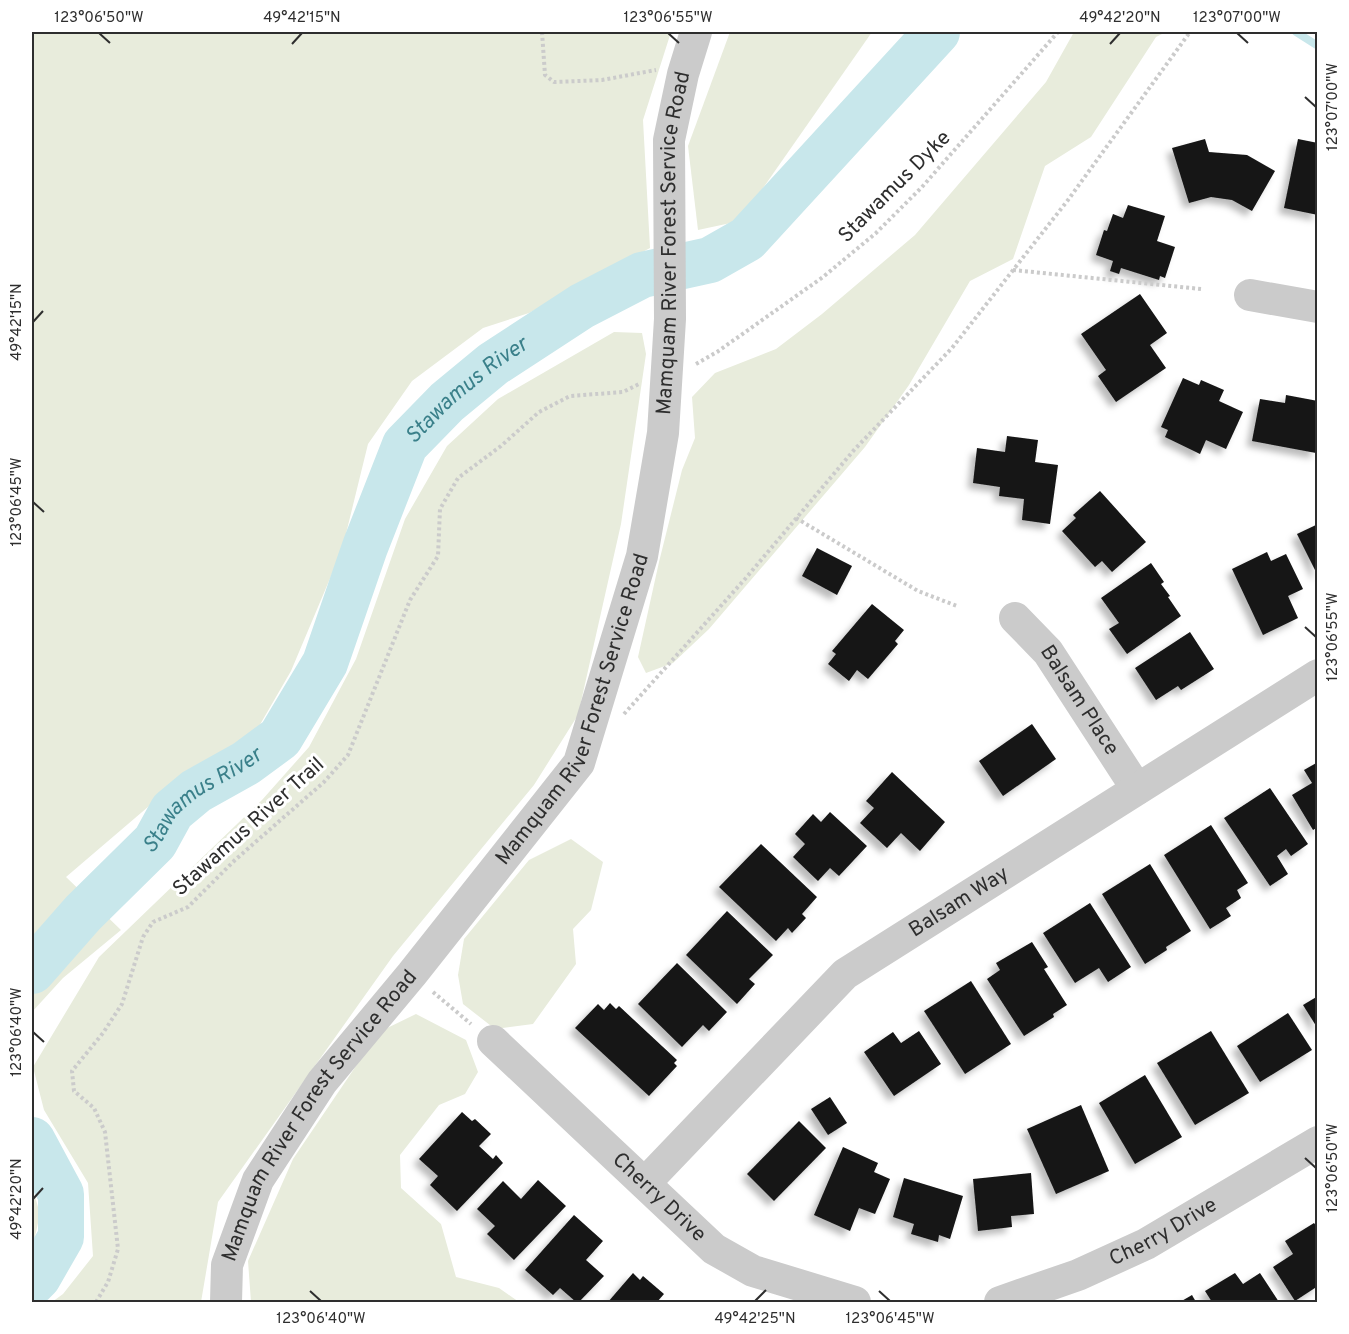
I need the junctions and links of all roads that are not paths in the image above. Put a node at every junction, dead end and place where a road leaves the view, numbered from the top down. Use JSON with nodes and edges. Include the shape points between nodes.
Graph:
{"nodes":[{"id":1,"x":696,"y":32,"type":"edge"},
{"id":2,"x":1250,"y":295,"type":"dead end"},
{"id":3,"x":1317,"y":307,"type":"edge"},
{"id":4,"x":1015,"y":618,"type":"dead end"},
{"id":5,"x":1317,"y":675,"type":"edge"},
{"id":6,"x":1137,"y":789,"type":"junction"},
{"id":7,"x":492,"y":1041,"type":"road end"},
{"id":8,"x":1317,"y":1142,"type":"edge"},
{"id":9,"x":645,"y":1183,"type":"junction"},
{"id":10,"x":226,"y":1302,"type":"edge"},
{"id":11,"x":855,"y":1302,"type":"edge"},
{"id":12,"x":1000,"y":1302,"type":"edge"}],
"edges":[{"from":1,"to":10,"type":"street","name":"Mamquam River Forest Service Road","via":[[669,140],[670,319],[663,433],[642,556],[579,763],[322,1082],[258,1180],[227,1265]]},
{"from":2,"to":3,"type":"street"},
{"from":4,"to":6,"type":"street","name":"Balsam Place","via":[[1048,652]]},
{"from":5,"to":6,"type":"street","name":"Balsam Way"},
{"from":6,"to":9,"type":"street","name":"Balsam Way","via":[[846,974]]},
{"from":7,"to":9,"type":"street","name":"Cherry Drive"},
{"from":8,"to":12,"type":"street","name":"Cherry Drive","via":[[1146,1244],[1078,1275]]},
{"from":9,"to":11,"type":"street","name":"Cherry Drive","via":[[714,1249],[753,1272]]}]}
